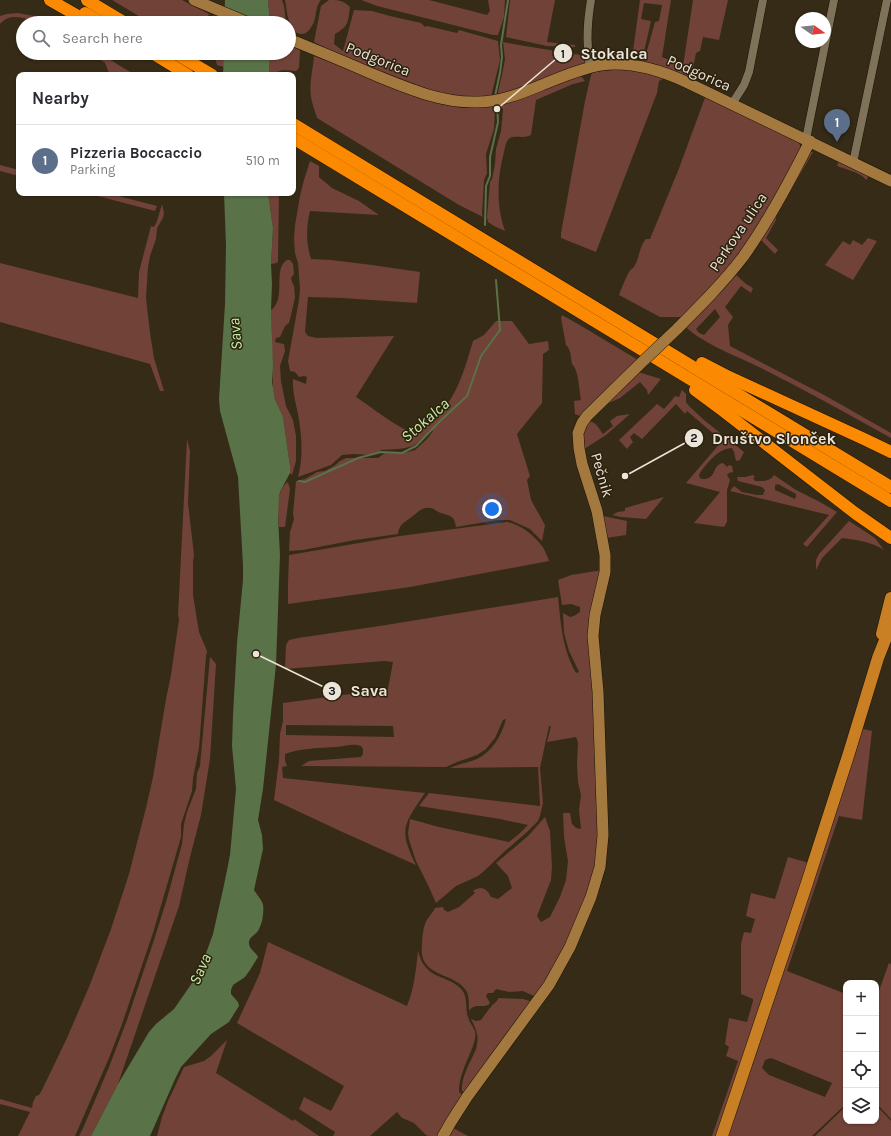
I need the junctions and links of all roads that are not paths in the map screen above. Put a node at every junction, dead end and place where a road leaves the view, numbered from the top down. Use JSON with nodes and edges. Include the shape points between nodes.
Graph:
{"nodes":[{"id":1,"x":50,"y":0,"type":"edge"},
{"id":2,"x":64,"y":0,"type":"edge"},
{"id":3,"x":87,"y":0,"type":"edge"},
{"id":4,"x":591,"y":0,"type":"edge"},
{"id":5,"x":763,"y":0,"type":"edge"},
{"id":6,"x":834,"y":0,"type":"edge"},
{"id":7,"x":887,"y":0,"type":"edge"},
{"id":8,"x":197,"y":1,"type":"edge"},
{"id":9,"x":78,"y":16,"type":"edge"},
{"id":10,"x":90,"y":16,"type":"edge"},
{"id":11,"x":113,"y":16,"type":"edge"},
{"id":12,"x":232,"y":16,"type":"edge"},
{"id":13,"x":296,"y":42,"type":"edge"},
{"id":14,"x":163,"y":60,"type":"edge"},
{"id":15,"x":186,"y":60,"type":"edge"},
{"id":16,"x":590,"y":68,"type":"junction"},
{"id":17,"x":183,"y":72,"type":"edge"},
{"id":18,"x":206,"y":72,"type":"edge"},
{"id":19,"x":732,"y":104,"type":"junction"},
{"id":20,"x":296,"y":126,"type":"edge"},
{"id":21,"x":296,"y":140,"type":"edge"},
{"id":22,"x":808,"y":140,"type":"junction"},
{"id":23,"x":853,"y":163,"type":"junction"},
{"id":24,"x":891,"y":180,"type":"edge"},
{"id":25,"x":647,"y":338,"type":"junction"},
{"id":26,"x":661,"y":361,"type":"junction"},
{"id":27,"x":639,"y":365,"type":"joint"},
{"id":28,"x":891,"y":452,"type":"edge"},
{"id":29,"x":891,"y":487,"type":"edge"},
{"id":30,"x":891,"y":501,"type":"edge"},
{"id":31,"x":872,"y":526,"type":"junction"},
{"id":32,"x":891,"y":538,"type":"edge"},
{"id":33,"x":891,"y":547,"type":"edge"},
{"id":34,"x":891,"y":598,"type":"edge"},
{"id":35,"x":888,"y":625,"type":"edge"},
{"id":36,"x":443,"y":1136,"type":"edge"},
{"id":37,"x":722,"y":1136,"type":"edge"}],
"edges":[{"from":1,"to":9,"type":"highway"},
{"from":2,"to":10,"type":"highway"},
{"from":3,"to":11,"type":"highway"},
{"from":4,"to":16,"type":"street","via":[[587,32]]},
{"from":5,"to":19,"type":"street","via":[[749,72]]},
{"from":6,"to":22,"type":"street"},
{"from":7,"to":23,"type":"street"},
{"from":8,"to":12,"type":"street"},
{"from":13,"to":16,"type":"street","name":"Podgorica","via":[[403,86],[437,98],[466,102],[503,99]]},
{"from":14,"to":17,"type":"highway"},
{"from":15,"to":18,"type":"highway"},
{"from":16,"to":19,"type":"street","name":"Podgorica","via":[[614,64],[649,68]]},
{"from":19,"to":22,"type":"street","name":"Podgorica"},
{"from":20,"to":25,"type":"highway"},
{"from":21,"to":26,"type":"highway"},
{"from":22,"to":23,"type":"street","name":"Podgorica"},
{"from":22,"to":27,"type":"street","name":"Perkova ulica","bridge":true,"via":[[793,174],[750,246],[718,288]]},
{"from":23,"to":24,"type":"street","name":"Podgorica"},
{"from":25,"to":28,"type":"highway","via":[[660,340],[729,377]]},
{"from":25,"to":29,"type":"highway"},
{"from":26,"to":30,"type":"highway"},
{"from":26,"to":31,"type":"highway","via":[[673,376],[717,406]]},
{"from":27,"to":36,"type":"street","name":"Pečnik","via":[[587,416],[578,433],[582,464],[597,512],[606,555],[593,636],[598,692],[603,835],[600,867],[591,897],[570,947],[552,979],[467,1097]]},
{"from":31,"to":32,"type":"highway"},
{"from":31,"to":33,"type":"highway"},
{"from":34,"to":35,"type":"main road"},
{"from":35,"to":37,"type":"main road","via":[[808,883]]}]}
